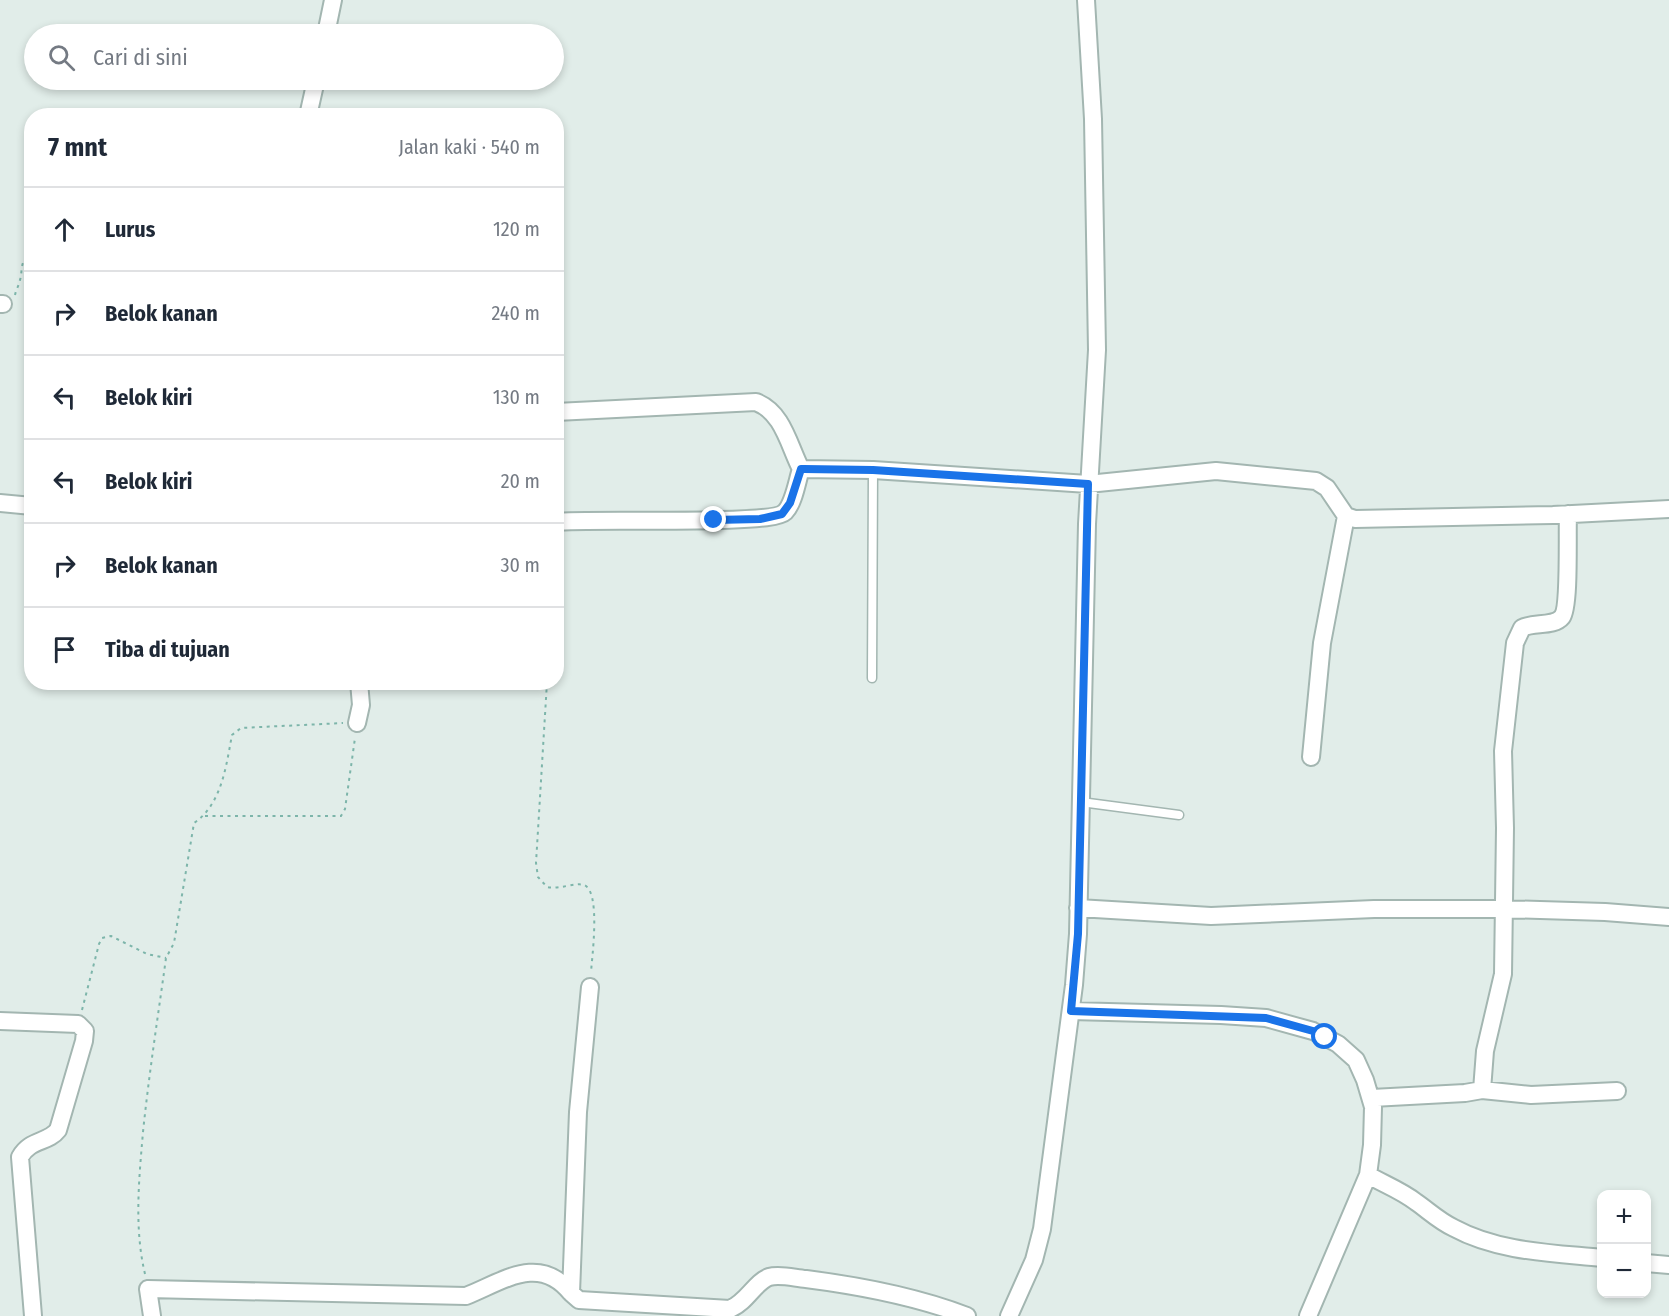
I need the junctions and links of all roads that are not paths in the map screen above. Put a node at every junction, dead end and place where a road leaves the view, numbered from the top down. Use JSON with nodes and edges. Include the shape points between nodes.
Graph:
{"nodes":[{"id":1,"x":333,"y":0,"type":"edge"},
{"id":2,"x":1086,"y":0,"type":"edge"},
{"id":3,"x":328,"y":24,"type":"edge"},
{"id":4,"x":314,"y":90,"type":"edge"},
{"id":5,"x":310,"y":108,"type":"edge"},
{"id":6,"x":564,"y":412,"type":"edge"},
{"id":7,"x":801,"y":469,"type":"junction"},
{"id":8,"x":873,"y":470,"type":"junction"},
{"id":9,"x":1088,"y":484,"type":"junction"},
{"id":10,"x":0,"y":503,"type":"edge"},
{"id":11,"x":24,"y":505,"type":"edge"},
{"id":12,"x":1669,"y":509,"type":"edge"},
{"id":13,"x":1568,"y":514,"type":"junction"},
{"id":14,"x":1346,"y":516,"type":"junction"},
{"id":15,"x":564,"y":521,"type":"edge"},
{"id":16,"x":872,"y":678,"type":"dead end"},
{"id":17,"x":359,"y":690,"type":"edge"},
{"id":18,"x":357,"y":723,"type":"road end"},
{"id":19,"x":1311,"y":757,"type":"dead end"},
{"id":20,"x":1080,"y":802,"type":"junction"},
{"id":21,"x":1179,"y":815,"type":"dead end"},
{"id":22,"x":1078,"y":908,"type":"junction"},
{"id":23,"x":1504,"y":909,"type":"junction"},
{"id":24,"x":1669,"y":917,"type":"edge"},
{"id":25,"x":590,"y":987,"type":"road end"},
{"id":26,"x":1071,"y":1011,"type":"junction"},
{"id":27,"x":0,"y":1021,"type":"edge"},
{"id":28,"x":1482,"y":1090,"type":"junction"},
{"id":29,"x":1617,"y":1091,"type":"dead end"},
{"id":30,"x":1372,"y":1098,"type":"junction"},
{"id":31,"x":1368,"y":1175,"type":"junction"},
{"id":32,"x":1597,"y":1257,"type":"edge"},
{"id":33,"x":1651,"y":1263,"type":"edge"},
{"id":34,"x":1669,"y":1265,"type":"edge"},
{"id":35,"x":571,"y":1293,"type":"junction"},
{"id":36,"x":33,"y":1316,"type":"edge"},
{"id":37,"x":152,"y":1316,"type":"edge"},
{"id":38,"x":967,"y":1316,"type":"edge"},
{"id":39,"x":1009,"y":1316,"type":"edge"},
{"id":40,"x":1308,"y":1316,"type":"edge"}],
"edges":[{"from":1,"to":3,"type":"street"},
{"from":2,"to":9,"type":"street","via":[[1094,119],[1097,324]]},
{"from":4,"to":5,"type":"street"},
{"from":6,"to":7,"type":"street","via":[[756,402],[769,408],[779,420]]},
{"from":7,"to":8,"type":"street"},
{"from":7,"to":15,"type":"street","via":[[787,510],[775,517]]},
{"from":8,"to":9,"type":"street"},
{"from":8,"to":16,"type":"lane"},
{"from":9,"to":14,"type":"street","via":[[1216,471],[1297,478],[1316,481],[1327,488]]},
{"from":9,"to":20,"type":"street"},
{"from":10,"to":11,"type":"street"},
{"from":12,"to":13,"type":"street"},
{"from":13,"to":14,"type":"street","via":[[1383,520]]},
{"from":13,"to":23,"type":"street","via":[[1564,615],[1558,620],[1522,628],[1515,643],[1503,751]]},
{"from":14,"to":19,"type":"street","via":[[1322,643]]},
{"from":17,"to":18,"type":"street"},
{"from":20,"to":21,"type":"lane"},
{"from":20,"to":22,"type":"street"},
{"from":22,"to":23,"type":"street","via":[[1211,916],[1374,909]]},
{"from":22,"to":26,"type":"street"},
{"from":23,"to":24,"type":"street"},
{"from":23,"to":28,"type":"street","via":[[1503,974],[1485,1051]]},
{"from":25,"to":35,"type":"street","via":[[578,1112]]},
{"from":26,"to":30,"type":"street","via":[[1266,1018],[1313,1031],[1338,1044],[1356,1060]]},
{"from":26,"to":39,"type":"street","via":[[1041,1229],[1034,1260]]},
{"from":27,"to":36,"type":"street","via":[[78,1024],[85,1031],[58,1130],[32,1143],[19,1162]]},
{"from":28,"to":29,"type":"street","via":[[1530,1095]]},
{"from":28,"to":30,"type":"street"},
{"from":30,"to":31,"type":"street"},
{"from":31,"to":32,"type":"street","via":[[1416,1201],[1455,1229],[1483,1240]]},
{"from":31,"to":40,"type":"street"},
{"from":33,"to":34,"type":"street"},
{"from":35,"to":37,"type":"street","via":[[560,1280],[540,1274],[502,1279],[466,1296],[148,1289]]},
{"from":35,"to":38,"type":"street","via":[[579,1300],[724,1310],[736,1307],[766,1278],[776,1276],[909,1296]]}]}
